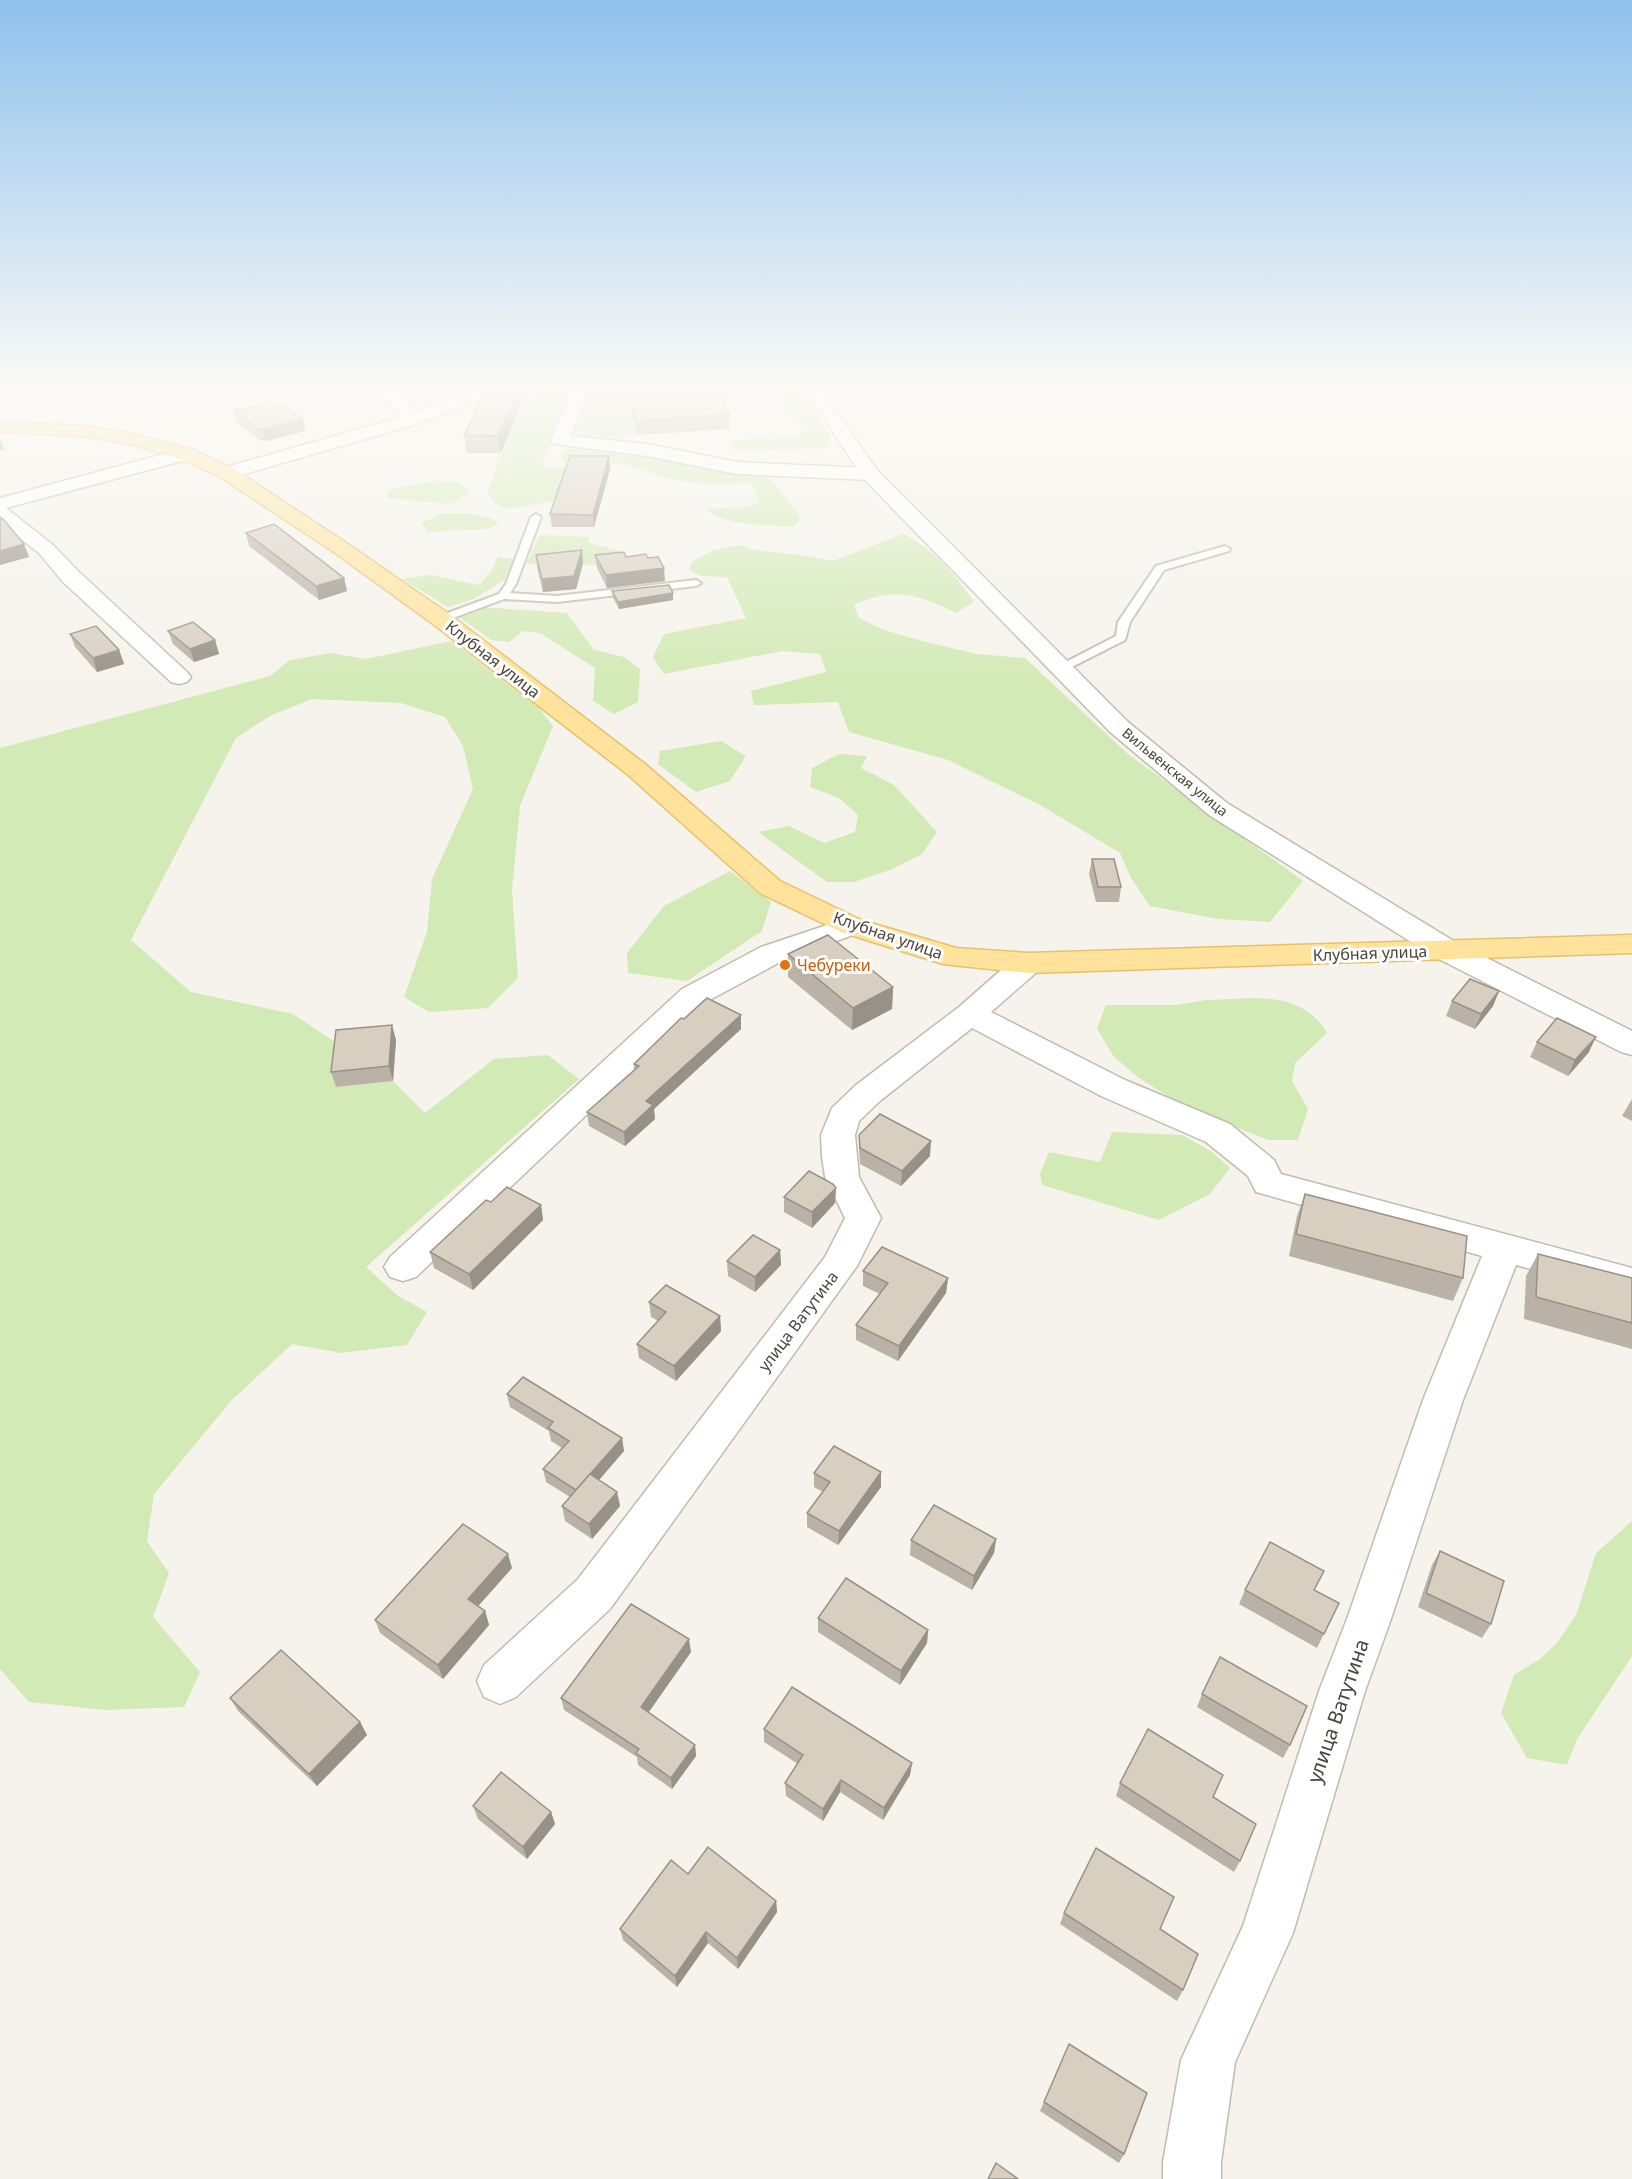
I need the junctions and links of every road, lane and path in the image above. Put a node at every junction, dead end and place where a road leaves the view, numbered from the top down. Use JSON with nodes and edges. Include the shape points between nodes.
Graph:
{"nodes":[{"id":1,"x":59,"y":488,"type":"edge"},
{"id":2,"x":249,"y":488,"type":"edge"},
{"id":3,"x":883,"y":488,"type":"edge"},
{"id":4,"x":0,"y":504,"type":"edge"},
{"id":5,"x":0,"y":513,"type":"edge"},
{"id":6,"x":536,"y":518,"type":"dead end"},
{"id":7,"x":1225,"y":549,"type":"dead end"},
{"id":8,"x":696,"y":583,"type":"dead end"},
{"id":9,"x":503,"y":596,"type":"junction"},
{"id":10,"x":441,"y":619,"type":"junction"},
{"id":11,"x":1062,"y":669,"type":"junction"},
{"id":12,"x":179,"y":677,"type":"dead end"},
{"id":13,"x":850,"y":926,"type":"junction"},
{"id":14,"x":1632,"y":944,"type":"edge"},
{"id":15,"x":1446,"y":950,"type":"junction"},
{"id":16,"x":1028,"y":963,"type":"junction"},
{"id":17,"x":970,"y":1014,"type":"junction"},
{"id":18,"x":1632,"y":1044,"type":"edge"},
{"id":19,"x":1504,"y":1248,"type":"junction"},
{"id":20,"x":403,"y":1267,"type":"dead end"},
{"id":21,"x":1632,"y":1283,"type":"edge"},
{"id":22,"x":500,"y":1681,"type":"dead end"},
{"id":23,"x":1192,"y":2179,"type":"edge"}],
"edges":[{"from":1,"to":4,"type":"street"},
{"from":2,"to":10,"type":"main road","name":"Клубная улица"},
{"from":3,"to":11,"type":"street","name":"Вильвенская улица"},
{"from":5,"to":12,"type":"street","via":[[46,549]]},
{"from":6,"to":9,"type":"lane"},
{"from":7,"to":11,"type":"lane","via":[[1160,568],[1124,622],[1121,638]]},
{"from":8,"to":9,"type":"lane","via":[[558,599]]},
{"from":9,"to":10,"type":"lane"},
{"from":10,"to":13,"type":"main road","name":"Клубная улица","via":[[636,769],[770,887]]},
{"from":11,"to":15,"type":"street","name":"Вильвенская улица","via":[[1119,727],[1218,809]]},
{"from":13,"to":16,"type":"main road","name":"Клубная улица","via":[[954,957]]},
{"from":13,"to":20,"type":"street","via":[[805,940],[746,966],[693,996]]},
{"from":14,"to":15,"type":"main road","name":"Клубная улица"},
{"from":15,"to":16,"type":"main road","name":"Клубная улица"},
{"from":15,"to":18,"type":"street","name":"Вильвенская улица"},
{"from":16,"to":17,"type":"street","name":"улица Ватутина"},
{"from":17,"to":19,"type":"street","via":[[1113,1088],[1218,1133],[1262,1169],[1268,1183]]},
{"from":17,"to":22,"type":"street","name":"улица Ватутина","via":[[844,1116],[838,1135],[838,1157],[842,1177],[863,1218],[839,1266],[594,1594]]},
{"from":19,"to":21,"type":"street"},
{"from":19,"to":23,"type":"street","name":"улица Ватутина","via":[[1447,1390],[1342,1691],[1267,1933],[1208,2060]]}]}
